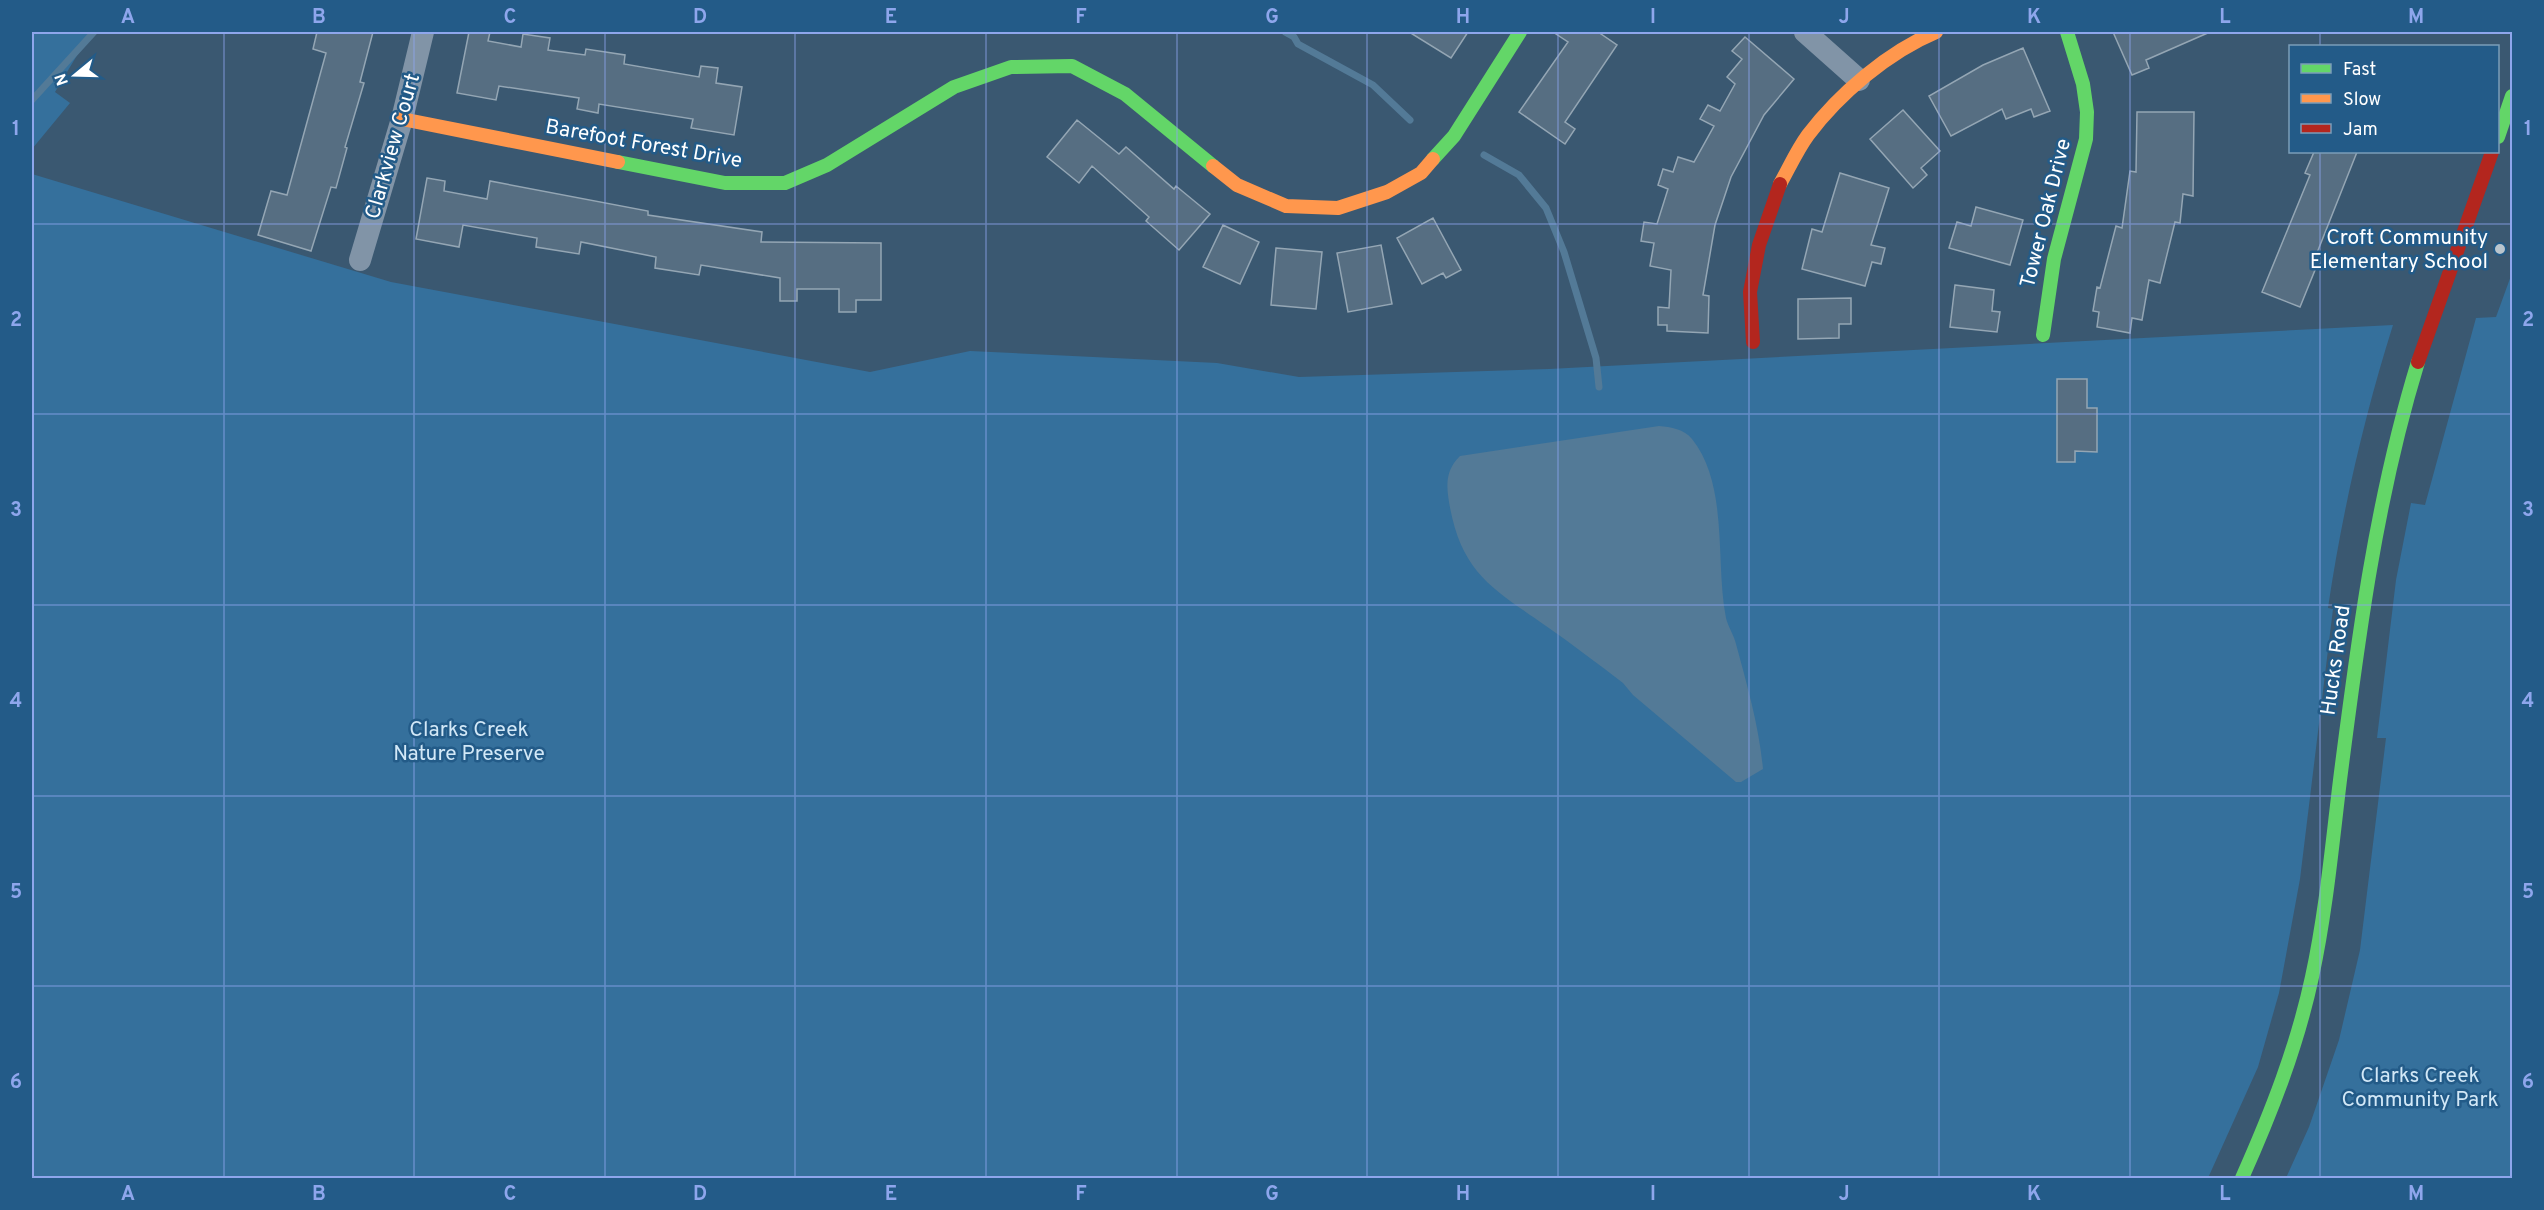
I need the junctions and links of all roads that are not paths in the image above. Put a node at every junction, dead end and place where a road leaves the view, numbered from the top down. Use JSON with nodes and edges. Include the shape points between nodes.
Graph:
{"nodes":[{"id":1,"x":423,"y":32,"type":"edge"},
{"id":2,"x":1520,"y":32,"type":"edge"},
{"id":3,"x":1805,"y":32,"type":"edge"},
{"id":4,"x":1936,"y":32,"type":"edge"},
{"id":5,"x":2067,"y":32,"type":"edge"},
{"id":6,"x":1859,"y":80,"type":"junction"},
{"id":7,"x":2512,"y":96,"type":"edge"},
{"id":8,"x":402,"y":119,"type":"junction"},
{"id":9,"x":2499,"y":134,"type":"edge"},
{"id":10,"x":2492,"y":153,"type":"edge"},
{"id":11,"x":360,"y":260,"type":"dead end"},
{"id":12,"x":2043,"y":335,"type":"dead end"},
{"id":13,"x":1753,"y":342,"type":"dead end"},
{"id":14,"x":2242,"y":1179,"type":"edge"}],
"edges":[{"from":1,"to":8,"type":"street","name":"Clarkview Court"},
{"from":2,"to":8,"type":"street","name":"Barefoot Forest Drive","via":[[1454,136],[1421,173],[1387,192],[1338,208],[1286,206],[1237,185],[1125,94],[1072,66],[1011,67],[954,87],[827,165],[785,183],[725,183]]},
{"from":3,"to":6,"type":"street"},
{"from":4,"to":6,"type":"street","via":[[1919,39]]},
{"from":5,"to":12,"type":"street","name":"Tower Oak Drive","via":[[2078,58],[2086,138],[2059,234],[2046,295]]},
{"from":6,"to":13,"type":"street","via":[[1808,136],[1777,190],[1759,245],[1750,292]]},
{"from":7,"to":9,"type":"street"},
{"from":8,"to":11,"type":"street","name":"Clarkview Court"},
{"from":10,"to":14,"type":"street","name":"Hucks Road","via":[[2446,279],[2395,445],[2370,563],[2326,896],[2307,1000],[2285,1078]]}]}
